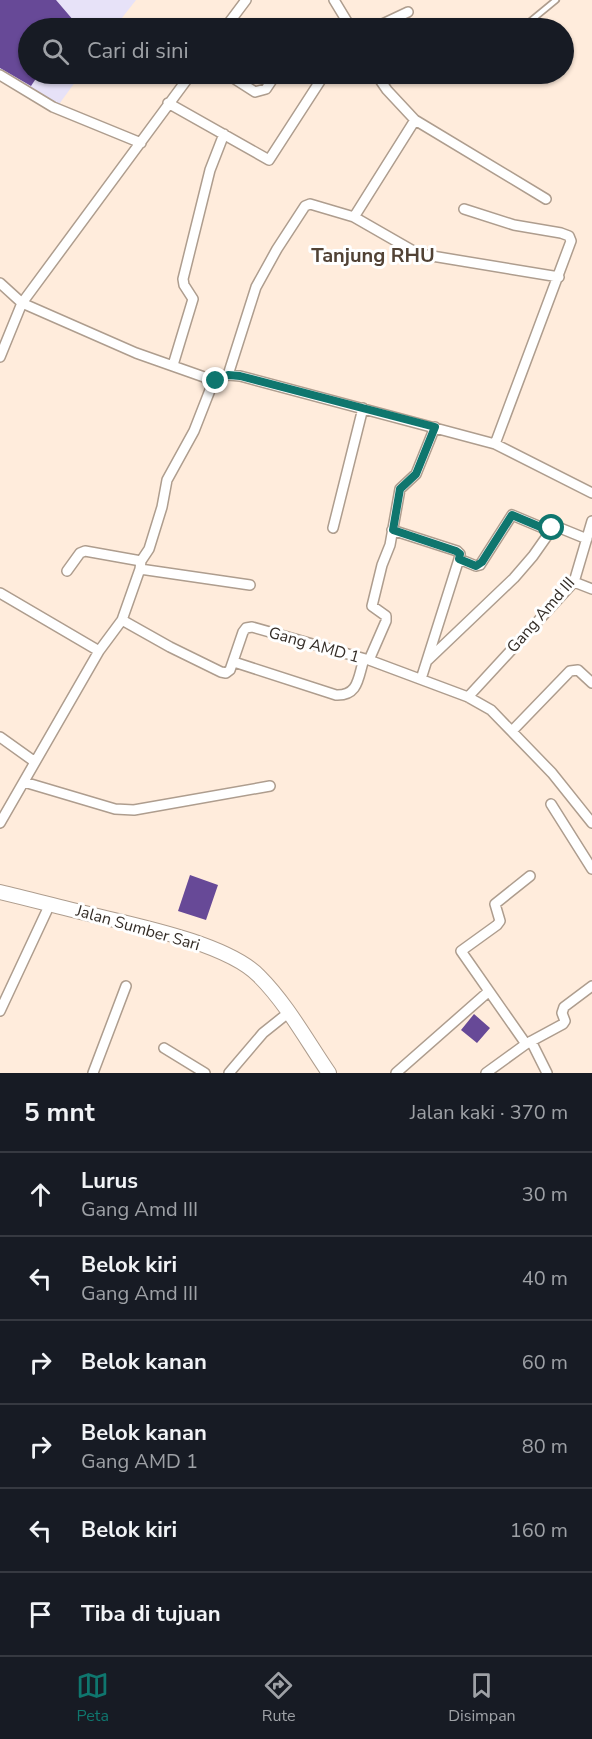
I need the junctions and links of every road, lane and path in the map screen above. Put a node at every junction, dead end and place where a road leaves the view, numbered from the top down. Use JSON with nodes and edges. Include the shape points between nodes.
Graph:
{"nodes":[{"id":1,"x":246,"y":0,"type":"edge"},
{"id":2,"x":556,"y":0,"type":"edge"},
{"id":3,"x":339,"y":1,"type":"edge"},
{"id":4,"x":408,"y":12,"type":"dead end"},
{"id":5,"x":232,"y":18,"type":"edge"},
{"id":6,"x":347,"y":18,"type":"edge"},
{"id":7,"x":395,"y":18,"type":"edge"},
{"id":8,"x":534,"y":18,"type":"edge"},
{"id":9,"x":0,"y":75,"type":"edge"},
{"id":10,"x":183,"y":84,"type":"edge"},
{"id":11,"x":243,"y":84,"type":"edge"},
{"id":12,"x":269,"y":84,"type":"edge"},
{"id":13,"x":318,"y":84,"type":"edge"},
{"id":14,"x":383,"y":84,"type":"edge"},
{"id":15,"x":168,"y":103,"type":"junction"},
{"id":16,"x":415,"y":120,"type":"junction"},
{"id":17,"x":224,"y":134,"type":"junction"},
{"id":18,"x":141,"y":143,"type":"junction"},
{"id":19,"x":546,"y":199,"type":"dead end"},
{"id":20,"x":464,"y":209,"type":"dead end"},
{"id":21,"x":354,"y":218,"type":"junction"},
{"id":22,"x":559,"y":276,"type":"junction"},
{"id":23,"x":0,"y":283,"type":"edge"},
{"id":24,"x":22,"y":303,"type":"junction"},
{"id":25,"x":0,"y":357,"type":"edge"},
{"id":26,"x":173,"y":365,"type":"junction"},
{"id":27,"x":228,"y":375,"type":"junction"},
{"id":28,"x":212,"y":385,"type":"junction"},
{"id":29,"x":363,"y":408,"type":"junction"},
{"id":30,"x":435,"y":427,"type":"junction"},
{"id":31,"x":495,"y":444,"type":"junction"},
{"id":32,"x":592,"y":493,"type":"edge"},
{"id":33,"x":592,"y":522,"type":"edge"},
{"id":34,"x":333,"y":528,"type":"dead end"},
{"id":35,"x":393,"y":530,"type":"junction"},
{"id":36,"x":550,"y":531,"type":"junction"},
{"id":37,"x":587,"y":539,"type":"junction"},
{"id":38,"x":459,"y":559,"type":"junction"},
{"id":39,"x":140,"y":565,"type":"junction"},
{"id":40,"x":67,"y":571,"type":"dead end"},
{"id":41,"x":574,"y":582,"type":"junction"},
{"id":42,"x":250,"y":585,"type":"dead end"},
{"id":43,"x":592,"y":589,"type":"edge"},
{"id":44,"x":0,"y":592,"type":"edge"},
{"id":45,"x":122,"y":620,"type":"junction"},
{"id":46,"x":99,"y":651,"type":"junction"},
{"id":47,"x":366,"y":660,"type":"junction"},
{"id":48,"x":428,"y":660,"type":"junction"},
{"id":49,"x":234,"y":662,"type":"junction"},
{"id":50,"x":421,"y":679,"type":"junction"},
{"id":51,"x":592,"y":683,"type":"edge"},
{"id":52,"x":468,"y":697,"type":"junction"},
{"id":53,"x":512,"y":731,"type":"junction"},
{"id":54,"x":0,"y":737,"type":"edge"},
{"id":55,"x":35,"y":762,"type":"junction"},
{"id":56,"x":24,"y":782,"type":"junction"},
{"id":57,"x":270,"y":786,"type":"dead end"},
{"id":58,"x":551,"y":804,"type":"dead end"},
{"id":59,"x":0,"y":823,"type":"edge"},
{"id":60,"x":592,"y":823,"type":"edge"},
{"id":61,"x":592,"y":868,"type":"edge"},
{"id":62,"x":530,"y":876,"type":"dead end"},
{"id":63,"x":0,"y":892,"type":"edge"},
{"id":64,"x":50,"y":904,"type":"junction"},
{"id":65,"x":126,"y":986,"type":"dead end"},
{"id":66,"x":592,"y":986,"type":"edge"},
{"id":67,"x":488,"y":992,"type":"junction"},
{"id":68,"x":0,"y":1011,"type":"edge"},
{"id":69,"x":288,"y":1012,"type":"junction"},
{"id":70,"x":529,"y":1042,"type":"junction"},
{"id":71,"x":164,"y":1048,"type":"dead end"},
{"id":72,"x":93,"y":1073,"type":"edge"},
{"id":73,"x":205,"y":1073,"type":"edge"},
{"id":74,"x":229,"y":1073,"type":"edge"},
{"id":75,"x":328,"y":1073,"type":"edge"},
{"id":76,"x":396,"y":1073,"type":"edge"},
{"id":77,"x":486,"y":1073,"type":"edge"},
{"id":78,"x":547,"y":1073,"type":"edge"}],
"edges":[{"from":1,"to":5,"type":"street"},
{"from":2,"to":8,"type":"lane"},
{"from":3,"to":6,"type":"street"},
{"from":4,"to":7,"type":"street"},
{"from":9,"to":18,"type":"street","via":[[54,107]]},
{"from":10,"to":15,"type":"street"},
{"from":11,"to":12,"type":"street","via":[[255,92]]},
{"from":13,"to":17,"type":"street","via":[[269,160]]},
{"from":14,"to":16,"type":"street"},
{"from":15,"to":17,"type":"street"},
{"from":15,"to":18,"type":"street"},
{"from":16,"to":19,"type":"street"},
{"from":16,"to":21,"type":"street"},
{"from":17,"to":26,"type":"street","via":[[210,170],[183,279],[193,299]]},
{"from":18,"to":24,"type":"street"},
{"from":20,"to":22,"type":"street","via":[[568,236],[571,246]]},
{"from":21,"to":22,"type":"street","via":[[415,252]]},
{"from":21,"to":27,"type":"street","via":[[312,204],[305,206],[256,287]]},
{"from":22,"to":31,"type":"street"},
{"from":23,"to":24,"type":"street"},
{"from":24,"to":25,"type":"street"},
{"from":24,"to":26,"type":"street"},
{"from":26,"to":28,"type":"street","via":[[204,377]]},
{"from":27,"to":28,"type":"street"},
{"from":27,"to":29,"type":"street"},
{"from":28,"to":39,"type":"street","via":[[194,431],[167,480],[162,507]]},
{"from":29,"to":30,"type":"street"},
{"from":29,"to":34,"type":"street"},
{"from":30,"to":31,"type":"street"},
{"from":30,"to":35,"type":"street","name":"Gang AMD 1","via":[[416,474],[400,489]]},
{"from":31,"to":32,"type":"street"},
{"from":33,"to":37,"type":"street","name":"Gang Amd III"},
{"from":35,"to":38,"type":"street","via":[[456,551]]},
{"from":35,"to":47,"type":"street","name":"Gang AMD 1","via":[[372,606],[386,616],[386,621]]},
{"from":36,"to":37,"type":"street","via":[[560,528]]},
{"from":36,"to":38,"type":"street","via":[[512,515],[480,564]]},
{"from":36,"to":48,"type":"street","via":[[514,578]]},
{"from":37,"to":41,"type":"street","name":"Gang Amd III"},
{"from":38,"to":48,"type":"street"},
{"from":39,"to":40,"type":"street","via":[[85,550]]},
{"from":39,"to":42,"type":"street"},
{"from":39,"to":45,"type":"street"},
{"from":41,"to":43,"type":"street"},
{"from":41,"to":52,"type":"street","name":"Gang Amd III"},
{"from":44,"to":46,"type":"street"},
{"from":45,"to":46,"type":"street"},
{"from":45,"to":49,"type":"street","via":[[221,672],[226,673]]},
{"from":46,"to":55,"type":"street"},
{"from":47,"to":49,"type":"street","via":[[354,689],[345,695]]},
{"from":47,"to":49,"type":"street","name":"Gang AMD 1","via":[[252,627],[243,632]]},
{"from":47,"to":50,"type":"street","name":"Gang AMD 1"},
{"from":48,"to":50,"type":"street"},
{"from":50,"to":52,"type":"street","name":"Gang AMD 1"},
{"from":51,"to":53,"type":"street","via":[[578,670],[570,671]]},
{"from":52,"to":53,"type":"street","name":"Gang AMD 1","via":[[491,710]]},
{"from":53,"to":60,"type":"street","name":"Gang AMD 1"},
{"from":54,"to":55,"type":"street"},
{"from":55,"to":56,"type":"street"},
{"from":56,"to":57,"type":"street","via":[[115,809],[134,810]]},
{"from":56,"to":59,"type":"street"},
{"from":58,"to":61,"type":"street"},
{"from":62,"to":67,"type":"street","via":[[495,904],[500,921],[497,925],[461,951]]},
{"from":63,"to":64,"type":"street","name":"Jalan Sumber Sari"},
{"from":64,"to":68,"type":"street"},
{"from":64,"to":69,"type":"street","name":"Jalan Sumber Sari","via":[[141,926],[234,959],[258,975]]},
{"from":65,"to":72,"type":"street"},
{"from":66,"to":70,"type":"street","via":[[564,1007],[563,1024]]},
{"from":67,"to":70,"type":"street"},
{"from":67,"to":76,"type":"street"},
{"from":69,"to":74,"type":"street","via":[[263,1033]]},
{"from":69,"to":75,"type":"street","name":"Jalan Sumber Sari"},
{"from":70,"to":77,"type":"street"},
{"from":70,"to":78,"type":"street"},
{"from":71,"to":73,"type":"street"}]}
